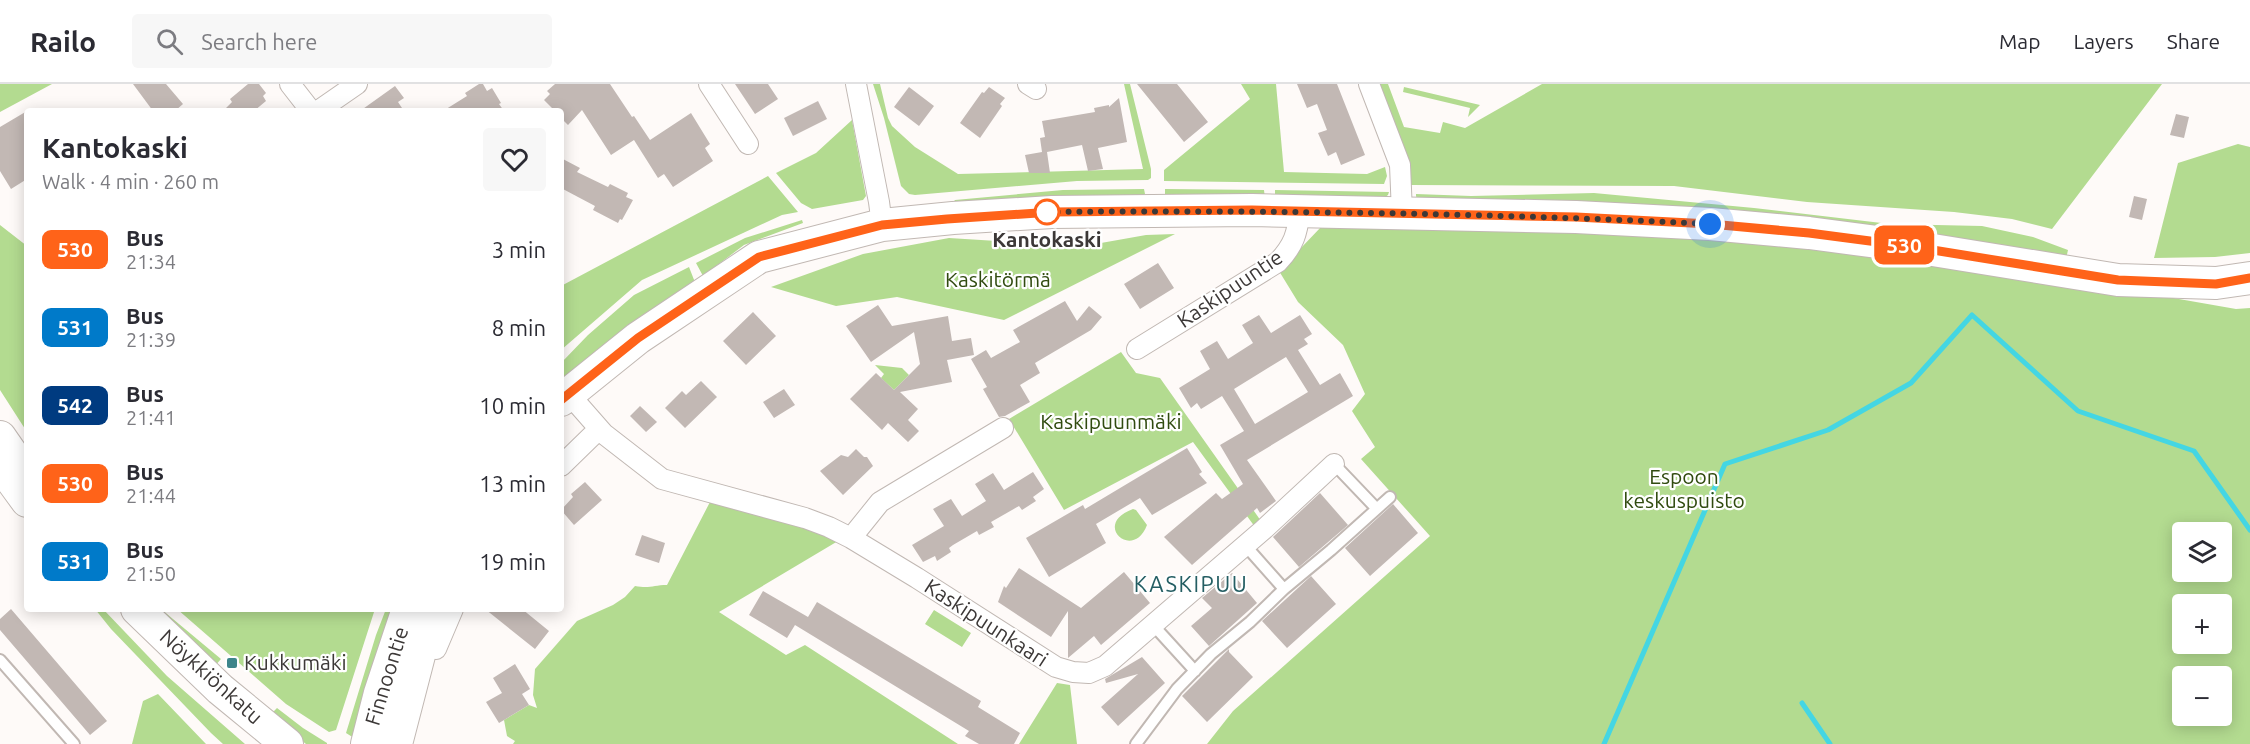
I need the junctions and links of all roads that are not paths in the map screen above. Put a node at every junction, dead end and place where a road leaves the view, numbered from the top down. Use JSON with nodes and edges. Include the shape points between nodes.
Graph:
{"nodes":[{"id":1,"x":290,"y":84,"type":"edge"},
{"id":2,"x":357,"y":84,"type":"edge"},
{"id":3,"x":709,"y":84,"type":"edge"},
{"id":4,"x":856,"y":84,"type":"edge"},
{"id":5,"x":1369,"y":84,"type":"edge"},
{"id":6,"x":309,"y":108,"type":"edge"},
{"id":7,"x":322,"y":108,"type":"edge"},
{"id":8,"x":748,"y":144,"type":"dead end"},
{"id":9,"x":1300,"y":211,"type":"junction"},
{"id":10,"x":1402,"y":213,"type":"junction"},
{"id":11,"x":882,"y":225,"type":"junction"},
{"id":12,"x":2250,"y":278,"type":"edge"},
{"id":13,"x":1137,"y":349,"type":"dead end"},
{"id":14,"x":567,"y":405,"type":"edge"},
{"id":15,"x":1003,"y":428,"type":"dead end"},
{"id":16,"x":599,"y":429,"type":"junction"},
{"id":17,"x":0,"y":437,"type":"edge"},
{"id":18,"x":564,"y":463,"type":"edge"},
{"id":19,"x":0,"y":464,"type":"edge"},
{"id":20,"x":1334,"y":464,"type":"joint"},
{"id":21,"x":24,"y":472,"type":"edge"},
{"id":22,"x":24,"y":497,"type":"edge"},
{"id":23,"x":1390,"y":497,"type":"dead end"},
{"id":24,"x":1377,"y":508,"type":"junction"},
{"id":25,"x":851,"y":538,"type":"junction"},
{"id":26,"x":1245,"y":545,"type":"junction"},
{"id":27,"x":1284,"y":589,"type":"junction"},
{"id":28,"x":115,"y":612,"type":"edge"},
{"id":29,"x":140,"y":612,"type":"edge"},
{"id":30,"x":407,"y":612,"type":"edge"},
{"id":31,"x":430,"y":612,"type":"edge"},
{"id":32,"x":452,"y":612,"type":"edge"},
{"id":33,"x":1154,"y":626,"type":"junction"},
{"id":34,"x":436,"y":649,"type":"dead end"},
{"id":35,"x":0,"y":660,"type":"edge"},
{"id":36,"x":1195,"y":671,"type":"junction"},
{"id":37,"x":74,"y":744,"type":"edge"},
{"id":38,"x":258,"y":744,"type":"edge"},
{"id":39,"x":287,"y":744,"type":"edge"},
{"id":40,"x":367,"y":744,"type":"edge"},
{"id":41,"x":396,"y":744,"type":"edge"},
{"id":42,"x":1136,"y":744,"type":"edge"}],
"edges":[{"from":1,"to":6,"type":"street"},
{"from":2,"to":7,"type":"street"},
{"from":3,"to":8,"type":"street"},
{"from":4,"to":11,"type":"street"},
{"from":5,"to":10,"type":"street","via":[[1400,165]]},
{"from":9,"to":10,"type":"main road"},
{"from":9,"to":11,"type":"main road","via":[[1052,212]]},
{"from":9,"to":13,"type":"street","name":"Kaskipuuntie","via":[[1297,233],[1289,251],[1278,262]]},
{"from":10,"to":12,"type":"main road","via":[[1710,224],[1897,244],[2118,280],[2216,284]]},
{"from":11,"to":14,"type":"main road","via":[[759,257],[638,338]]},
{"from":14,"to":16,"type":"street","name":"Kaskipuunkaari"},
{"from":15,"to":25,"type":"street","via":[[880,502]]},
{"from":16,"to":18,"type":"street"},
{"from":16,"to":25,"type":"street","name":"Kaskipuunkaari","via":[[662,479],[805,518]]},
{"from":17,"to":21,"type":"main road"},
{"from":19,"to":22,"type":"main road"},
{"from":20,"to":24,"type":"lane"},
{"from":20,"to":26,"type":"street","name":"Kaskipuunkaari"},
{"from":23,"to":24,"type":"lane"},
{"from":24,"to":27,"type":"lane"},
{"from":25,"to":33,"type":"street","name":"Kaskipuunkaari","via":[[1032,653],[1066,670],[1097,670]]},
{"from":26,"to":27,"type":"lane"},
{"from":26,"to":33,"type":"street","name":"Kaskipuunkaari"},
{"from":27,"to":36,"type":"lane"},
{"from":28,"to":38,"type":"main road","name":"Nöykkiönkatu","via":[[205,700]]},
{"from":29,"to":39,"type":"main road","name":"Nöykkiönkatu","via":[[220,689]]},
{"from":30,"to":40,"type":"main road","name":"Finnoontie"},
{"from":31,"to":41,"type":"main road","name":"Finnoontie"},
{"from":32,"to":34,"type":"street"},
{"from":33,"to":36,"type":"lane"},
{"from":35,"to":37,"type":"lane"},
{"from":36,"to":42,"type":"lane"}]}
